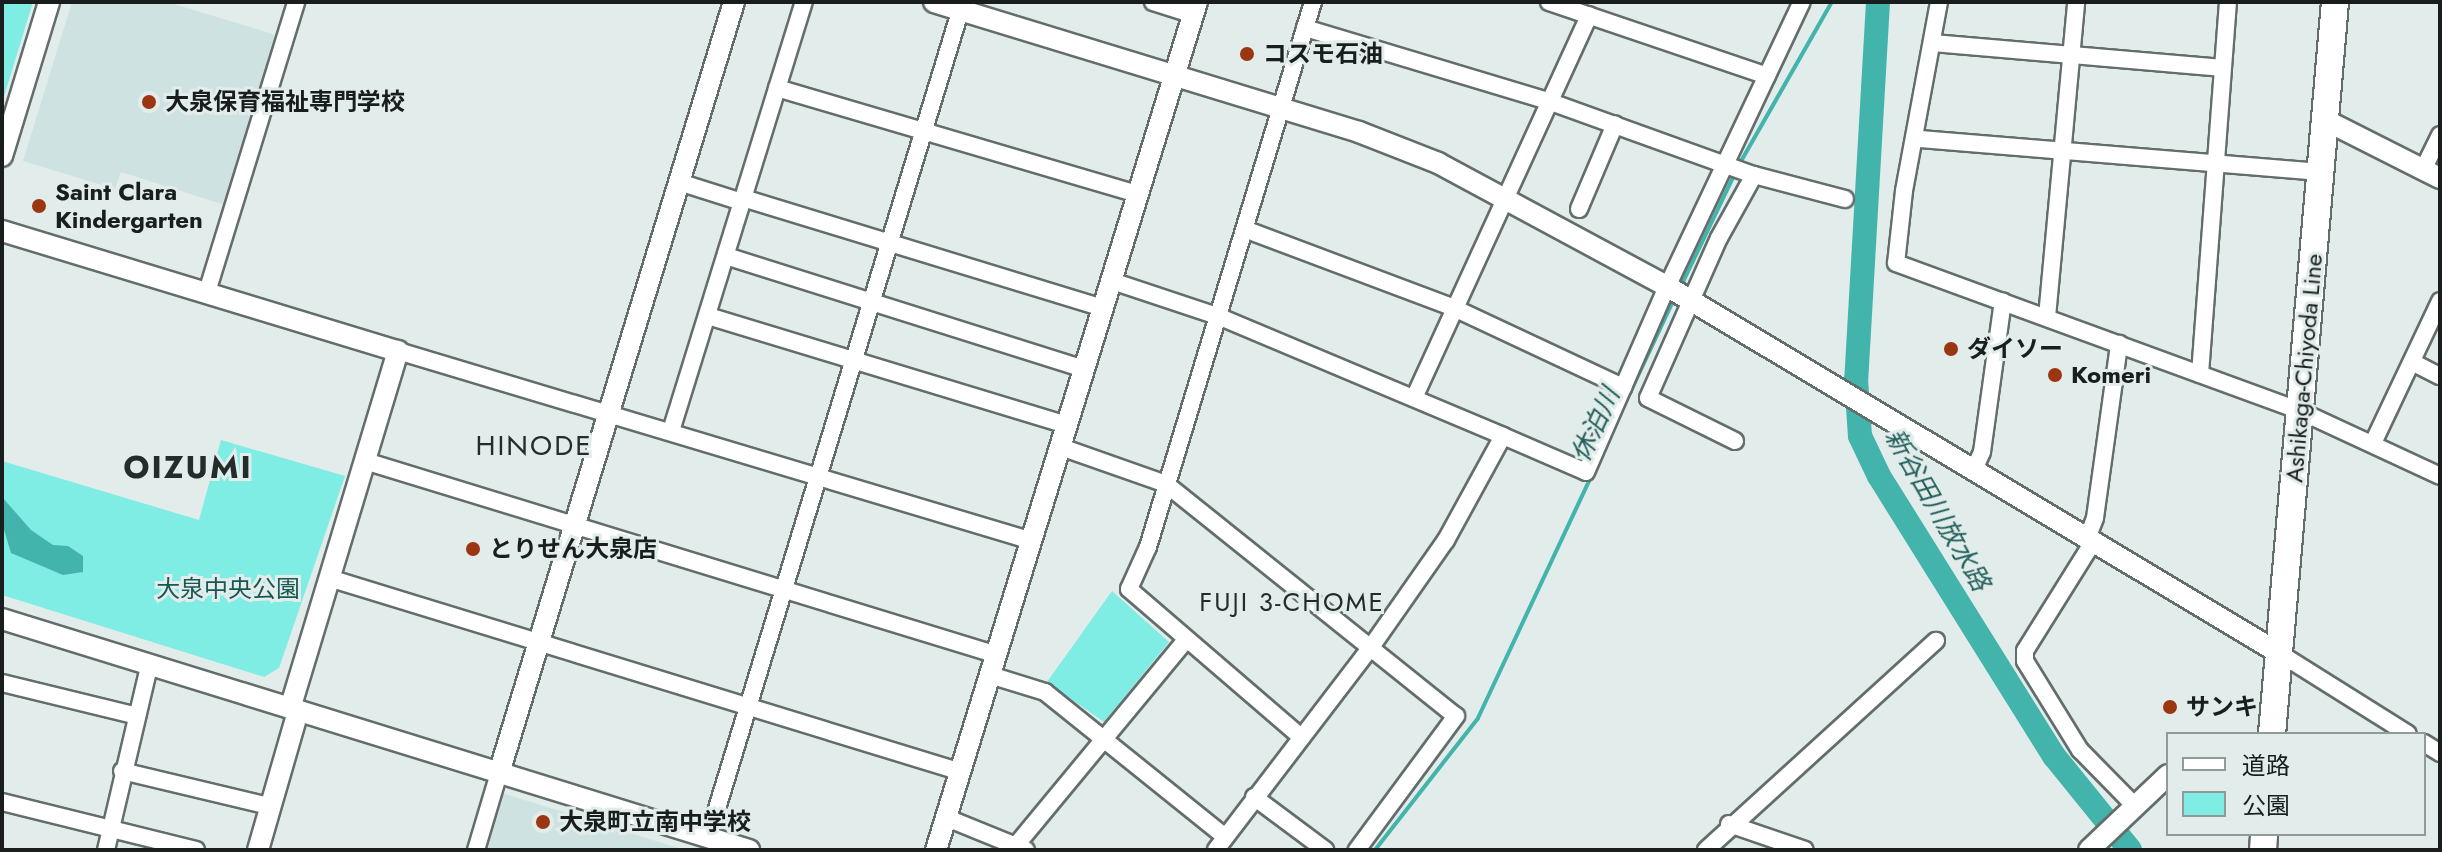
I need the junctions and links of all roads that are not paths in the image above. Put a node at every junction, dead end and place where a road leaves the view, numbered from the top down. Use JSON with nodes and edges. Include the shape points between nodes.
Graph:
{"nodes":[{"id":1,"x":49,"y":2,"type":"edge"},
{"id":2,"x":296,"y":2,"type":"edge"},
{"id":3,"x":734,"y":2,"type":"edge"},
{"id":4,"x":804,"y":2,"type":"edge"},
{"id":5,"x":934,"y":2,"type":"edge"},
{"id":6,"x":1153,"y":2,"type":"edge"},
{"id":7,"x":1313,"y":2,"type":"edge"},
{"id":8,"x":1549,"y":2,"type":"edge"},
{"id":9,"x":1802,"y":2,"type":"edge"},
{"id":10,"x":1939,"y":2,"type":"edge"},
{"id":11,"x":2076,"y":2,"type":"edge"},
{"id":12,"x":2228,"y":2,"type":"edge"},
{"id":13,"x":2335,"y":2,"type":"edge"},
{"id":14,"x":962,"y":6,"type":"edge"},
{"id":15,"x":1196,"y":8,"type":"edge"},
{"id":16,"x":1589,"y":15,"type":"junction"},
{"id":17,"x":1305,"y":28,"type":"junction"},
{"id":18,"x":1932,"y":43,"type":"junction"},
{"id":19,"x":2072,"y":56,"type":"junction"},
{"id":20,"x":2221,"y":68,"type":"junction"},
{"id":21,"x":1175,"y":74,"type":"junction"},
{"id":22,"x":1767,"y":76,"type":"junction"},
{"id":23,"x":777,"y":88,"type":"junction"},
{"id":24,"x":1548,"y":101,"type":"junction"},
{"id":25,"x":1280,"y":107,"type":"junction"},
{"id":26,"x":2325,"y":120,"type":"junction"},
{"id":27,"x":1615,"y":124,"type":"junction"},
{"id":28,"x":924,"y":132,"type":"junction"},
{"id":29,"x":2440,"y":135,"type":"edge"},
{"id":30,"x":1920,"y":139,"type":"dead end"},
{"id":31,"x":2060,"y":150,"type":"junction"},
{"id":32,"x":2,"y":156,"type":"edge"},
{"id":33,"x":1728,"y":163,"type":"junction"},
{"id":34,"x":2215,"y":163,"type":"junction"},
{"id":35,"x":2321,"y":172,"type":"junction"},
{"id":36,"x":2431,"y":174,"type":"edge"},
{"id":37,"x":1754,"y":175,"type":"junction"},
{"id":38,"x":679,"y":182,"type":"junction"},
{"id":39,"x":1138,"y":194,"type":"junction"},
{"id":40,"x":1502,"y":199,"type":"junction"},
{"id":41,"x":1845,"y":199,"type":"dead end"},
{"id":42,"x":743,"y":200,"type":"junction"},
{"id":43,"x":1579,"y":209,"type":"dead end"},
{"id":44,"x":1247,"y":230,"type":"junction"},
{"id":45,"x":2,"y":231,"type":"edge"},
{"id":46,"x":891,"y":243,"type":"junction"},
{"id":47,"x":726,"y":256,"type":"junction"},
{"id":48,"x":1112,"y":281,"type":"junction"},
{"id":49,"x":207,"y":292,"type":"junction"},
{"id":50,"x":1678,"y":294,"type":"junction"},
{"id":51,"x":2003,"y":301,"type":"junction"},
{"id":52,"x":2440,"y":301,"type":"edge"},
{"id":53,"x":873,"y":302,"type":"junction"},
{"id":54,"x":1103,"y":308,"type":"junction"},
{"id":55,"x":1454,"y":308,"type":"junction"},
{"id":56,"x":708,"y":316,"type":"junction"},
{"id":57,"x":1220,"y":317,"type":"junction"},
{"id":58,"x":2047,"y":317,"type":"junction"},
{"id":59,"x":2119,"y":344,"type":"junction"},
{"id":60,"x":398,"y":351,"type":"junction"},
{"id":61,"x":855,"y":361,"type":"junction"},
{"id":62,"x":2412,"y":362,"type":"junction"},
{"id":63,"x":1085,"y":369,"type":"junction"},
{"id":64,"x":2200,"y":374,"type":"junction"},
{"id":65,"x":2440,"y":376,"type":"edge"},
{"id":66,"x":1623,"y":387,"type":"junction"},
{"id":67,"x":1414,"y":398,"type":"junction"},
{"id":68,"x":2300,"y":411,"type":"junction"},
{"id":69,"x":609,"y":412,"type":"junction"},
{"id":70,"x":1067,"y":425,"type":"junction"},
{"id":71,"x":671,"y":431,"type":"junction"},
{"id":72,"x":1503,"y":436,"type":"junction"},
{"id":73,"x":1735,"y":441,"type":"dead end"},
{"id":74,"x":2373,"y":443,"type":"junction"},
{"id":75,"x":1061,"y":447,"type":"junction"},
{"id":76,"x":365,"y":461,"type":"junction"},
{"id":77,"x":1973,"y":472,"type":"junction"},
{"id":78,"x":2440,"y":476,"type":"edge"},
{"id":79,"x":821,"y":477,"type":"junction"},
{"id":80,"x":1166,"y":484,"type":"junction"},
{"id":81,"x":575,"y":527,"type":"junction"},
{"id":82,"x":2090,"y":540,"type":"junction"},
{"id":83,"x":1032,"y":541,"type":"junction"},
{"id":84,"x":329,"y":578,"type":"junction"},
{"id":85,"x":785,"y":591,"type":"junction"},
{"id":86,"x":2,"y":619,"type":"edge"},
{"id":87,"x":1185,"y":641,"type":"junction"},
{"id":88,"x":1936,"y":641,"type":"dead end"},
{"id":89,"x":538,"y":642,"type":"junction"},
{"id":90,"x":1371,"y":647,"type":"junction"},
{"id":91,"x":2279,"y":653,"type":"junction"},
{"id":92,"x":997,"y":655,"type":"junction"},
{"id":93,"x":149,"y":666,"type":"junction"},
{"id":94,"x":990,"y":675,"type":"junction"},
{"id":95,"x":2,"y":683,"type":"edge"},
{"id":96,"x":749,"y":707,"type":"junction"},
{"id":97,"x":294,"y":710,"type":"junction"},
{"id":98,"x":137,"y":716,"type":"junction"},
{"id":99,"x":2272,"y":732,"type":"edge"},
{"id":100,"x":2405,"y":732,"type":"edge"},
{"id":101,"x":1105,"y":736,"type":"junction"},
{"id":102,"x":1301,"y":737,"type":"junction"},
{"id":103,"x":122,"y":771,"type":"junction"},
{"id":104,"x":961,"y":772,"type":"junction"},
{"id":105,"x":499,"y":773,"type":"junction"},
{"id":106,"x":2166,"y":777,"type":"edge"},
{"id":107,"x":1254,"y":797,"type":"junction"},
{"id":108,"x":2,"y":802,"type":"edge"},
{"id":109,"x":269,"y":806,"type":"junction"},
{"id":110,"x":2128,"y":814,"type":"junction"},
{"id":111,"x":947,"y":818,"type":"junction"},
{"id":112,"x":1729,"y":824,"type":"junction"},
{"id":113,"x":112,"y":828,"type":"junction"},
{"id":114,"x":708,"y":838,"type":"junction"},
{"id":115,"x":1220,"y":843,"type":"edge"},
{"id":116,"x":151,"y":844,"type":"edge"},
{"id":117,"x":2095,"y":845,"type":"edge"},
{"id":118,"x":1022,"y":846,"type":"edge"},
{"id":119,"x":106,"y":850,"type":"edge"},
{"id":120,"x":196,"y":850,"type":"edge"},
{"id":121,"x":258,"y":850,"type":"edge"},
{"id":122,"x":476,"y":850,"type":"edge"},
{"id":123,"x":749,"y":850,"type":"edge"},
{"id":124,"x":936,"y":850,"type":"edge"},
{"id":125,"x":1325,"y":850,"type":"edge"},
{"id":126,"x":1357,"y":850,"type":"edge"},
{"id":127,"x":1706,"y":850,"type":"edge"},
{"id":128,"x":1805,"y":850,"type":"edge"}],
"edges":[{"from":1,"to":32,"type":"street"},
{"from":2,"to":49,"type":"street"},
{"from":3,"to":38,"type":"street"},
{"from":4,"to":23,"type":"street"},
{"from":5,"to":14,"type":"street"},
{"from":6,"to":15,"type":"street"},
{"from":7,"to":17,"type":"street"},
{"from":8,"to":16,"type":"street"},
{"from":9,"to":22,"type":"street"},
{"from":10,"to":18,"type":"street"},
{"from":11,"to":19,"type":"street"},
{"from":12,"to":20,"type":"street"},
{"from":13,"to":26,"type":"main road","name":"Ashikaga-Chiyoda Line"},
{"from":14,"to":21,"type":"street"},
{"from":14,"to":28,"type":"street"},
{"from":15,"to":21,"type":"street"},
{"from":16,"to":22,"type":"street"},
{"from":16,"to":24,"type":"street"},
{"from":17,"to":24,"type":"street"},
{"from":17,"to":25,"type":"street"},
{"from":18,"to":19,"type":"street"},
{"from":18,"to":51,"type":"street","via":[[1893,257],[1896,263]]},
{"from":19,"to":20,"type":"street"},
{"from":19,"to":31,"type":"street"},
{"from":20,"to":34,"type":"street"},
{"from":21,"to":25,"type":"street"},
{"from":21,"to":39,"type":"street"},
{"from":22,"to":33,"type":"street"},
{"from":23,"to":28,"type":"street"},
{"from":23,"to":42,"type":"street"},
{"from":24,"to":27,"type":"street"},
{"from":24,"to":40,"type":"street"},
{"from":25,"to":40,"type":"street","via":[[1438,163]]},
{"from":25,"to":44,"type":"street"},
{"from":26,"to":35,"type":"main road","name":"Ashikaga-Chiyoda Line"},
{"from":26,"to":36,"type":"street"},
{"from":27,"to":33,"type":"street"},
{"from":27,"to":43,"type":"street"},
{"from":28,"to":39,"type":"street"},
{"from":28,"to":46,"type":"street"},
{"from":29,"to":36,"type":"street"},
{"from":30,"to":31,"type":"street"},
{"from":31,"to":34,"type":"street"},
{"from":31,"to":58,"type":"street"},
{"from":33,"to":37,"type":"street"},
{"from":33,"to":50,"type":"street"},
{"from":34,"to":35,"type":"street"},
{"from":34,"to":64,"type":"street"},
{"from":35,"to":68,"type":"main road","name":"Ashikaga-Chiyoda Line"},
{"from":37,"to":41,"type":"street"},
{"from":37,"to":50,"type":"street","via":[[1719,238]]},
{"from":38,"to":42,"type":"street"},
{"from":38,"to":69,"type":"street"},
{"from":39,"to":48,"type":"street"},
{"from":40,"to":50,"type":"street"},
{"from":40,"to":55,"type":"street"},
{"from":42,"to":46,"type":"street"},
{"from":42,"to":47,"type":"street"},
{"from":44,"to":55,"type":"street"},
{"from":44,"to":57,"type":"street"},
{"from":45,"to":49,"type":"street"},
{"from":46,"to":53,"type":"street"},
{"from":46,"to":54,"type":"street"},
{"from":47,"to":53,"type":"street"},
{"from":47,"to":56,"type":"street"},
{"from":48,"to":54,"type":"street"},
{"from":48,"to":57,"type":"street"},
{"from":49,"to":60,"type":"street"},
{"from":50,"to":66,"type":"street"},
{"from":50,"to":73,"type":"street","via":[[1648,398]]},
{"from":50,"to":77,"type":"street"},
{"from":51,"to":58,"type":"street"},
{"from":51,"to":77,"type":"street","via":[[1982,452]]},
{"from":52,"to":62,"type":"street"},
{"from":53,"to":61,"type":"street"},
{"from":53,"to":63,"type":"street"},
{"from":54,"to":63,"type":"street"},
{"from":55,"to":66,"type":"street"},
{"from":55,"to":67,"type":"street"},
{"from":56,"to":61,"type":"street"},
{"from":56,"to":71,"type":"street"},
{"from":57,"to":67,"type":"street"},
{"from":57,"to":80,"type":"street"},
{"from":58,"to":59,"type":"street"},
{"from":59,"to":64,"type":"street"},
{"from":59,"to":82,"type":"street"},
{"from":60,"to":69,"type":"street"},
{"from":60,"to":76,"type":"street"},
{"from":61,"to":70,"type":"street"},
{"from":61,"to":79,"type":"street"},
{"from":62,"to":65,"type":"street"},
{"from":62,"to":74,"type":"street"},
{"from":63,"to":70,"type":"street"},
{"from":64,"to":68,"type":"street"},
{"from":66,"to":72,"type":"street","via":[[1586,472]]},
{"from":67,"to":72,"type":"street"},
{"from":68,"to":74,"type":"street"},
{"from":68,"to":91,"type":"main road","name":"Ashikaga-Chiyoda Line"},
{"from":69,"to":71,"type":"street"},
{"from":69,"to":81,"type":"street"},
{"from":70,"to":75,"type":"street"},
{"from":71,"to":79,"type":"street"},
{"from":72,"to":90,"type":"street","via":[[1446,540]]},
{"from":74,"to":78,"type":"street"},
{"from":75,"to":80,"type":"street"},
{"from":75,"to":83,"type":"street"},
{"from":76,"to":81,"type":"street"},
{"from":76,"to":84,"type":"street"},
{"from":77,"to":82,"type":"street"},
{"from":79,"to":83,"type":"street"},
{"from":79,"to":85,"type":"street"},
{"from":80,"to":87,"type":"street","via":[[1129,589]]},
{"from":80,"to":90,"type":"street"},
{"from":81,"to":85,"type":"street"},
{"from":81,"to":89,"type":"street"},
{"from":82,"to":91,"type":"street"},
{"from":82,"to":110,"type":"street","via":[[2025,651],[2025,661],[2080,750]]},
{"from":83,"to":92,"type":"street"},
{"from":84,"to":89,"type":"street"},
{"from":84,"to":97,"type":"street"},
{"from":85,"to":92,"type":"street"},
{"from":85,"to":96,"type":"street"},
{"from":86,"to":93,"type":"street"},
{"from":87,"to":101,"type":"street"},
{"from":87,"to":102,"type":"street"},
{"from":88,"to":112,"type":"street"},
{"from":89,"to":96,"type":"street"},
{"from":89,"to":105,"type":"street"},
{"from":90,"to":102,"type":"street"},
{"from":90,"to":126,"type":"street","via":[[1456,716]]},
{"from":91,"to":99,"type":"main road","name":"Ashikaga-Chiyoda Line"},
{"from":91,"to":100,"type":"street"},
{"from":92,"to":94,"type":"street"},
{"from":93,"to":97,"type":"street"},
{"from":93,"to":98,"type":"street"},
{"from":94,"to":101,"type":"street","via":[[1045,692]]},
{"from":94,"to":104,"type":"street"},
{"from":95,"to":98,"type":"street"},
{"from":96,"to":104,"type":"street"},
{"from":96,"to":114,"type":"street"},
{"from":97,"to":105,"type":"street"},
{"from":97,"to":109,"type":"street"},
{"from":98,"to":103,"type":"street"},
{"from":101,"to":115,"type":"street"},
{"from":101,"to":118,"type":"street"},
{"from":102,"to":107,"type":"street"},
{"from":103,"to":109,"type":"street"},
{"from":103,"to":113,"type":"street"},
{"from":104,"to":111,"type":"street"},
{"from":105,"to":114,"type":"street"},
{"from":105,"to":122,"type":"street"},
{"from":106,"to":110,"type":"street"},
{"from":107,"to":115,"type":"street"},
{"from":107,"to":125,"type":"street"},
{"from":108,"to":113,"type":"street"},
{"from":109,"to":121,"type":"street"},
{"from":110,"to":117,"type":"street"},
{"from":111,"to":118,"type":"street"},
{"from":111,"to":124,"type":"street"},
{"from":112,"to":127,"type":"street"},
{"from":112,"to":128,"type":"street"},
{"from":113,"to":116,"type":"street"},
{"from":113,"to":119,"type":"street"},
{"from":114,"to":123,"type":"street"},
{"from":116,"to":120,"type":"street"}]}
